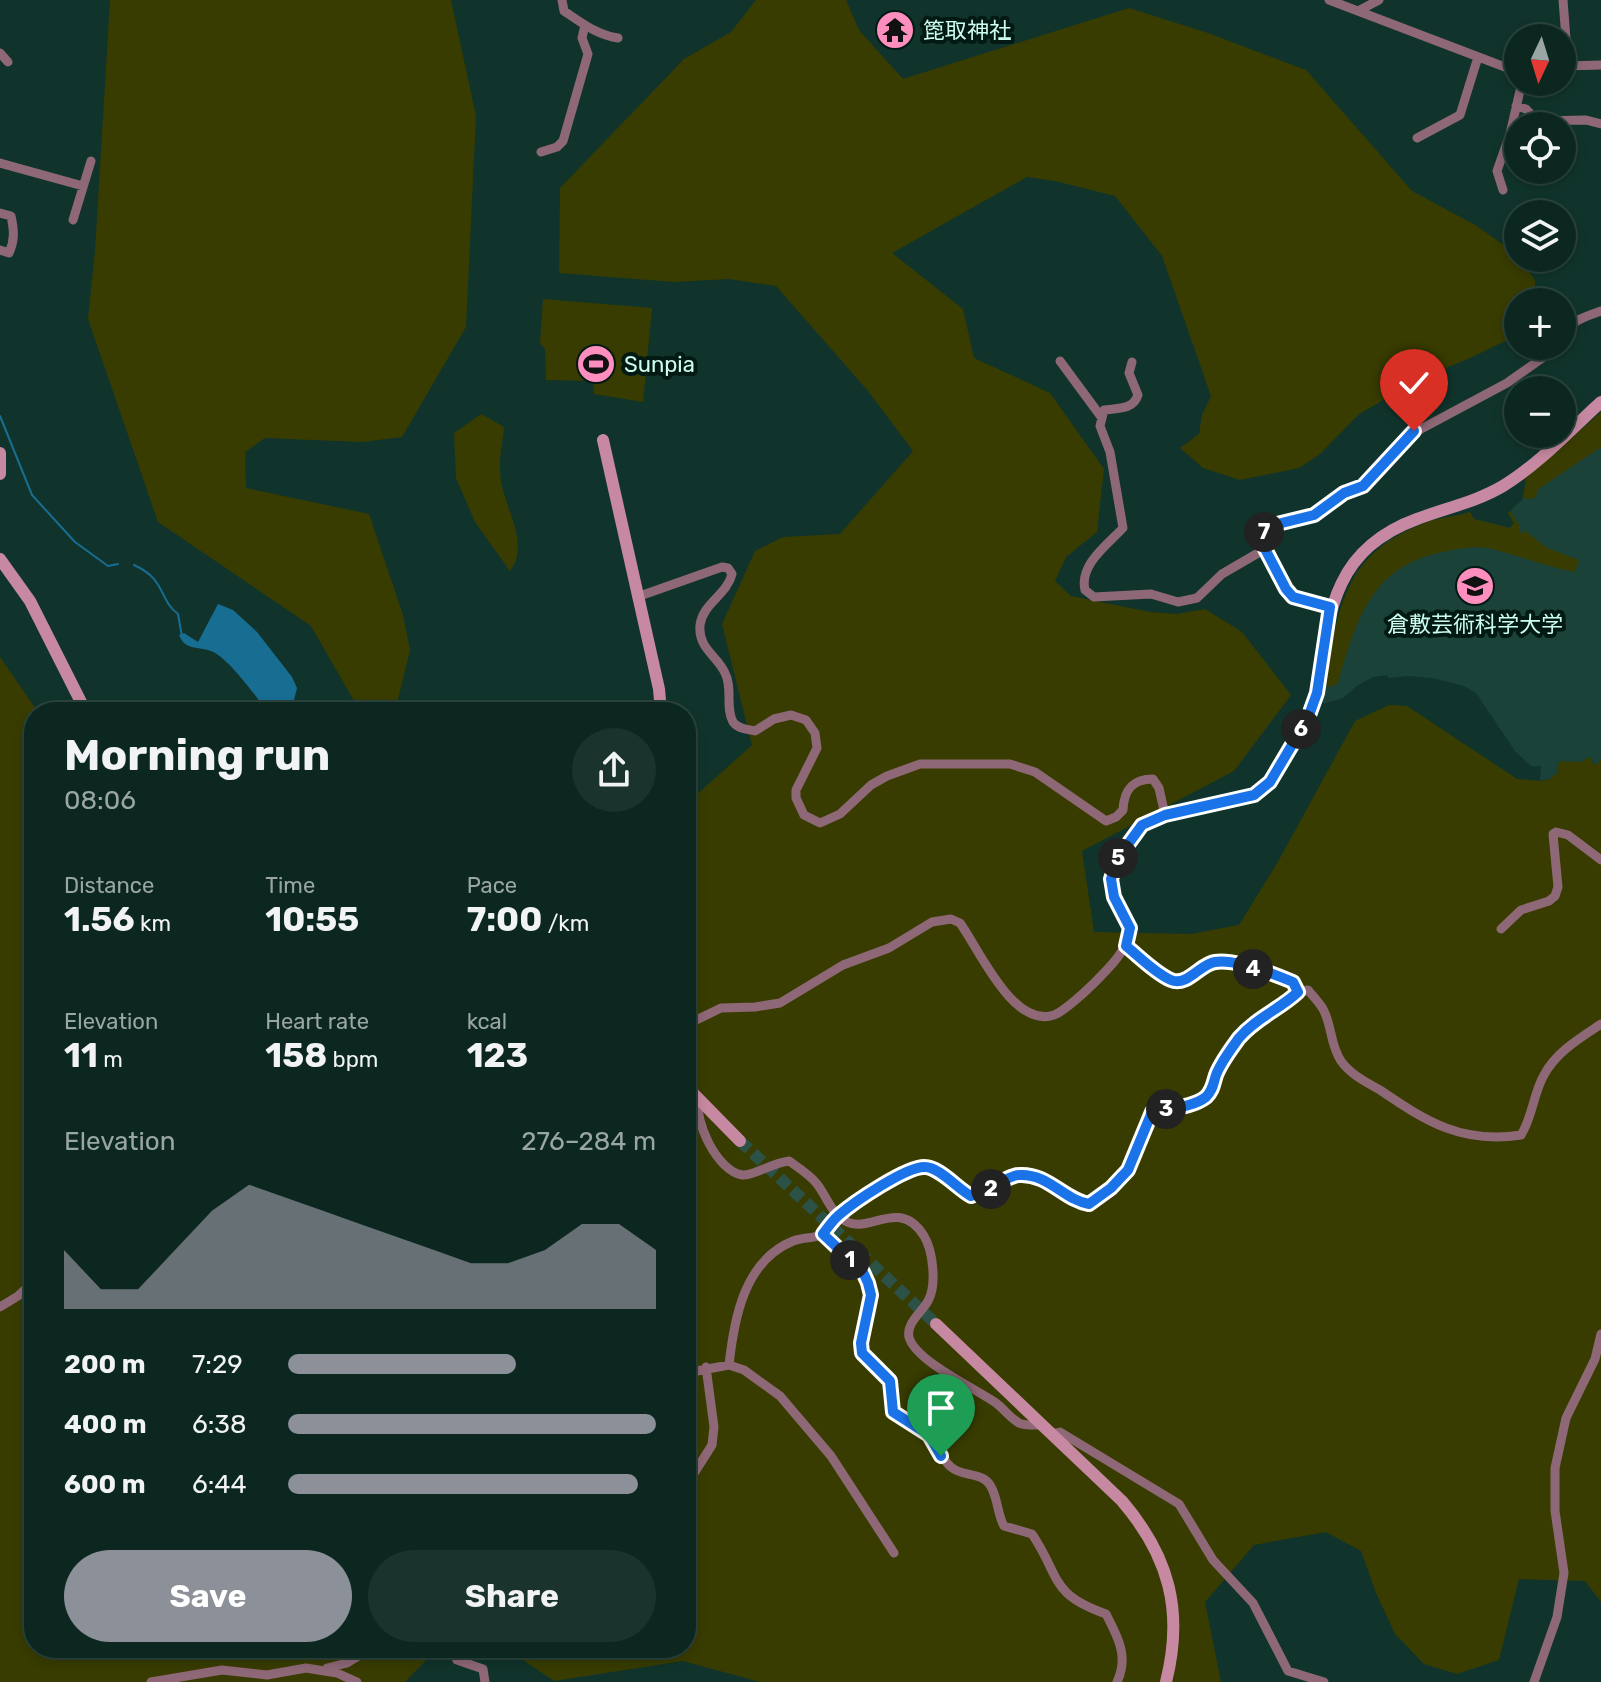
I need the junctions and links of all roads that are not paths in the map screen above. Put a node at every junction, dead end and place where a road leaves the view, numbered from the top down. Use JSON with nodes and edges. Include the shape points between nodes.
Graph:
{"nodes":[{"id":1,"x":562,"y":0,"type":"edge"},
{"id":2,"x":1331,"y":0,"type":"edge"},
{"id":3,"x":1379,"y":0,"type":"edge"},
{"id":4,"x":1563,"y":0,"type":"edge"},
{"id":5,"x":1358,"y":11,"type":"junction"},
{"id":6,"x":1564,"y":24,"type":"edge"},
{"id":7,"x":585,"y":25,"type":"junction"},
{"id":8,"x":618,"y":38,"type":"dead end"},
{"id":9,"x":0,"y":53,"type":"edge"},
{"id":10,"x":1478,"y":57,"type":"junction"},
{"id":11,"x":8,"y":62,"type":"dead end"},
{"id":12,"x":1601,"y":65,"type":"edge"},
{"id":13,"x":1576,"y":66,"type":"edge"},
{"id":14,"x":1504,"y":67,"type":"edge"},
{"id":15,"x":1518,"y":96,"type":"edge"},
{"id":16,"x":1516,"y":106,"type":"junction"},
{"id":17,"x":1601,"y":124,"type":"edge"},
{"id":18,"x":1417,"y":138,"type":"dead end"},
{"id":19,"x":541,"y":152,"type":"dead end"},
{"id":20,"x":91,"y":161,"type":"dead end"},
{"id":21,"x":0,"y":163,"type":"edge"},
{"id":22,"x":83,"y":186,"type":"junction"},
{"id":23,"x":1503,"y":190,"type":"dead end"},
{"id":24,"x":0,"y":213,"type":"edge"},
{"id":25,"x":73,"y":220,"type":"dead end"},
{"id":26,"x":0,"y":250,"type":"edge"},
{"id":27,"x":1601,"y":311,"type":"edge"},
{"id":28,"x":1576,"y":320,"type":"edge"},
{"id":29,"x":1539,"y":360,"type":"edge"},
{"id":30,"x":1060,"y":361,"type":"dead end"},
{"id":31,"x":1132,"y":362,"type":"dead end"},
{"id":32,"x":1601,"y":402,"type":"edge"},
{"id":33,"x":1102,"y":418,"type":"junction"},
{"id":34,"x":603,"y":440,"type":"dead end"},
{"id":35,"x":0,"y":453,"type":"edge"},
{"id":36,"x":0,"y":474,"type":"edge"},
{"id":37,"x":1265,"y":549,"type":"junction"},
{"id":38,"x":0,"y":559,"type":"edge"},
{"id":39,"x":637,"y":597,"type":"junction"},
{"id":40,"x":1330,"y":607,"type":"junction"},
{"id":41,"x":1317,"y":693,"type":"joint"},
{"id":42,"x":81,"y":702,"type":"edge"},
{"id":43,"x":660,"y":702,"type":"edge"},
{"id":44,"x":1165,"y":815,"type":"junction"},
{"id":45,"x":1601,"y":860,"type":"edge"},
{"id":46,"x":1501,"y":929,"type":"dead end"},
{"id":47,"x":1126,"y":946,"type":"junction"},
{"id":48,"x":1298,"y":992,"type":"junction"},
{"id":49,"x":696,"y":1020,"type":"edge"},
{"id":50,"x":1601,"y":1024,"type":"edge"},
{"id":51,"x":696,"y":1095,"type":"edge"},
{"id":52,"x":699,"y":1098,"type":"junction"},
{"id":53,"x":740,"y":1141,"type":"tunnel mouth"},
{"id":54,"x":837,"y":1216,"type":"junction"},
{"id":55,"x":823,"y":1234,"type":"junction"},
{"id":56,"x":24,"y":1290,"type":"edge"},
{"id":57,"x":0,"y":1307,"type":"edge"},
{"id":58,"x":936,"y":1324,"type":"tunnel mouth"},
{"id":59,"x":1601,"y":1334,"type":"edge"},
{"id":60,"x":729,"y":1365,"type":"junction"},
{"id":61,"x":706,"y":1367,"type":"junction"},
{"id":62,"x":696,"y":1370,"type":"edge"},
{"id":63,"x":1048,"y":1430,"type":"junction"},
{"id":64,"x":696,"y":1470,"type":"edge"},
{"id":65,"x":894,"y":1553,"type":"dead end"},
{"id":66,"x":355,"y":1658,"type":"edge"},
{"id":67,"x":458,"y":1658,"type":"edge"},
{"id":68,"x":320,"y":1669,"type":"junction"},
{"id":69,"x":151,"y":1682,"type":"edge"},
{"id":70,"x":357,"y":1682,"type":"edge"},
{"id":71,"x":485,"y":1682,"type":"edge"},
{"id":72,"x":1117,"y":1682,"type":"edge"},
{"id":73,"x":1166,"y":1682,"type":"edge"},
{"id":74,"x":1324,"y":1682,"type":"edge"},
{"id":75,"x":1534,"y":1682,"type":"edge"}],
"edges":[{"from":1,"to":7,"type":"street","via":[[564,11]]},
{"from":2,"to":5,"type":"street"},
{"from":3,"to":5,"type":"street"},
{"from":4,"to":6,"type":"street"},
{"from":5,"to":10,"type":"street"},
{"from":7,"to":8,"type":"street","via":[[601,36]]},
{"from":7,"to":19,"type":"street","via":[[582,38],[588,54],[563,141]]},
{"from":9,"to":11,"type":"street"},
{"from":10,"to":14,"type":"street"},
{"from":10,"to":18,"type":"street","via":[[1460,115]]},
{"from":12,"to":13,"type":"street"},
{"from":15,"to":16,"type":"street"},
{"from":16,"to":17,"type":"street","via":[[1537,121]]},
{"from":16,"to":23,"type":"street","via":[[1497,171]]},
{"from":20,"to":22,"type":"street"},
{"from":21,"to":22,"type":"street"},
{"from":22,"to":25,"type":"street"},
{"from":24,"to":26,"type":"street","via":[[11,216],[14,230],[9,253]]},
{"from":27,"to":28,"type":"street"},
{"from":29,"to":37,"type":"street","via":[[1406,437],[1363,486],[1314,515],[1265,527]]},
{"from":30,"to":33,"type":"street"},
{"from":31,"to":33,"type":"street","via":[[1135,402],[1104,410]]},
{"from":32,"to":40,"type":"street","via":[[1504,485],[1384,535],[1352,565]]},
{"from":33,"to":37,"type":"street","via":[[1123,528],[1085,570],[1085,590],[1094,597],[1151,594],[1178,602],[1197,598],[1222,574]]},
{"from":34,"to":39,"type":"street"},
{"from":35,"to":36,"type":"street"},
{"from":37,"to":40,"type":"street","via":[[1293,597]]},
{"from":38,"to":42,"type":"street","via":[[30,601]]},
{"from":39,"to":43,"type":"street"},
{"from":39,"to":44,"type":"street","via":[[728,568],[730,585],[703,614],[702,643],[725,672],[731,719],[737,727],[755,731],[791,715],[806,720],[815,733],[817,748],[796,790],[798,807],[809,820],[830,820],[871,785],[920,764],[1010,764],[1035,772],[1106,821],[1123,810],[1128,788],[1153,779]]},
{"from":40,"to":41,"type":"street"},
{"from":41,"to":44,"type":"street","via":[[1270,782],[1254,795]]},
{"from":44,"to":47,"type":"street","via":[[1142,825],[1118,858],[1111,879],[1130,928]]},
{"from":45,"to":46,"type":"street","via":[[1568,835],[1553,834],[1555,896],[1521,910]]},
{"from":47,"to":48,"type":"street","via":[[1172,981],[1182,981],[1211,962],[1223,962],[1275,974],[1293,982]]},
{"from":47,"to":49,"type":"street","via":[[1089,988],[1054,1015],[1035,1015],[1008,995],[960,923],[932,922],[780,1003],[721,1008]]},
{"from":48,"to":50,"type":"street","via":[[1308,990],[1324,1011],[1334,1049],[1353,1073],[1416,1115],[1459,1134],[1521,1135],[1544,1075],[1574,1041]]},
{"from":48,"to":54,"type":"street","via":[[1240,1037],[1204,1099],[1152,1112],[1128,1170],[1089,1204],[1074,1201],[1049,1181],[1019,1174],[971,1196],[927,1166],[907,1170]]},
{"from":51,"to":52,"type":"street"},
{"from":52,"to":53,"type":"street"},
{"from":52,"to":54,"type":"street","via":[[696,1109],[711,1148],[732,1172],[743,1175],[789,1161],[815,1182]]},
{"from":54,"to":55,"type":"street"},
{"from":54,"to":63,"type":"street","via":[[850,1224],[900,1217],[914,1224],[931,1254],[932,1290],[910,1325],[909,1338],[952,1378],[998,1404],[1020,1424]]},
{"from":55,"to":60,"type":"street","via":[[790,1242],[756,1270],[739,1307]]},
{"from":55,"to":72,"type":"street","via":[[868,1283],[871,1295],[862,1353],[890,1381],[893,1412],[929,1435],[950,1467],[985,1480],[1004,1526],[1032,1534],[1066,1594],[1106,1614],[1123,1655]]},
{"from":56,"to":57,"type":"street"},
{"from":58,"to":63,"type":"street"},
{"from":59,"to":75,"type":"street","via":[[1595,1359],[1566,1418],[1555,1468],[1564,1573],[1557,1617]]},
{"from":60,"to":61,"type":"street"},
{"from":60,"to":65,"type":"street","via":[[744,1370],[798,1414],[852,1485]]},
{"from":61,"to":62,"type":"street"},
{"from":61,"to":64,"type":"street","via":[[714,1427],[712,1445]]},
{"from":63,"to":73,"type":"street","via":[[1122,1501],[1157,1549],[1173,1603]]},
{"from":63,"to":74,"type":"street","via":[[1060,1432],[1179,1504],[1213,1560],[1253,1603],[1288,1671]]},
{"from":66,"to":68,"type":"street"},
{"from":67,"to":71,"type":"street","via":[[483,1669]]},
{"from":68,"to":69,"type":"street","via":[[267,1675],[222,1670]]},
{"from":68,"to":70,"type":"street"}]}
